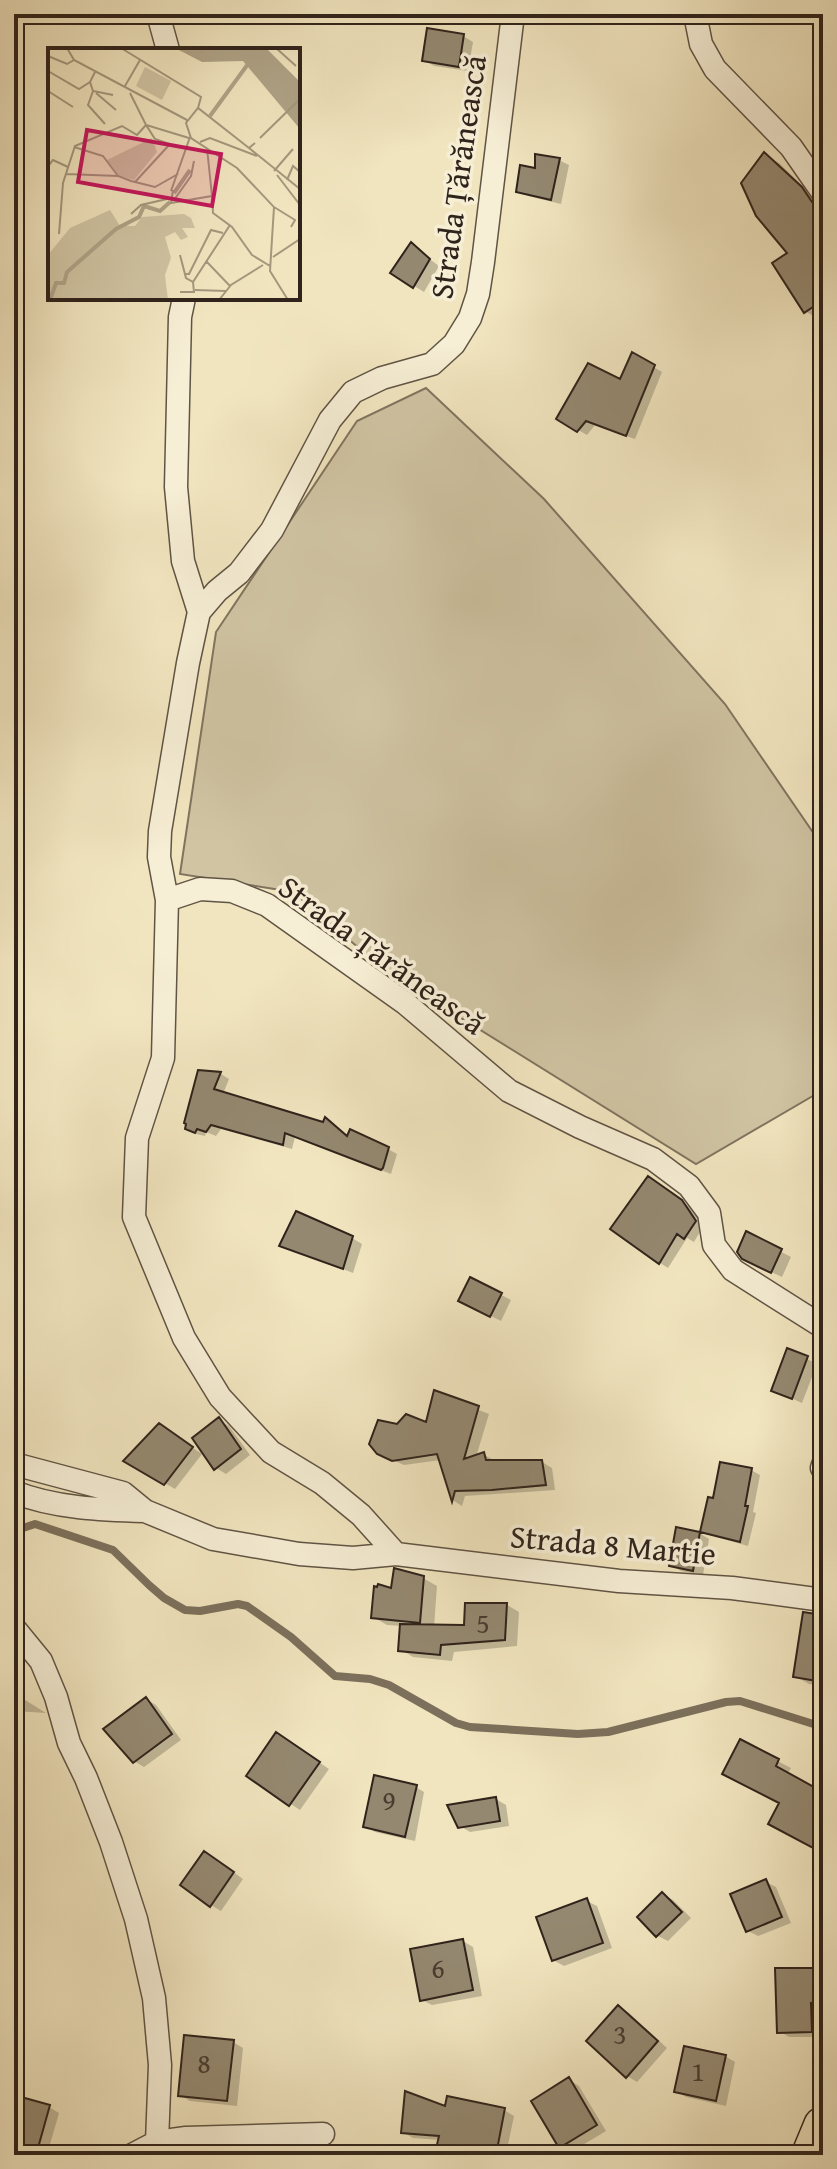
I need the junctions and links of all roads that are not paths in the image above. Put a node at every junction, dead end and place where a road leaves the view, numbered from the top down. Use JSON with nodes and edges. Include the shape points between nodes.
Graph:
{"nodes":[{"id":1,"x":158,"y":14,"type":"edge"},
{"id":2,"x":513,"y":14,"type":"edge"},
{"id":3,"x":695,"y":14,"type":"edge"},
{"id":4,"x":167,"y":48,"type":"edge"},
{"id":5,"x":823,"y":193,"type":"edge"},
{"id":6,"x":184,"y":300,"type":"edge"},
{"id":7,"x":199,"y":612,"type":"junction"},
{"id":8,"x":167,"y":900,"type":"junction"},
{"id":9,"x":823,"y":1327,"type":"edge"},
{"id":10,"x":14,"y":1464,"type":"edge"},
{"id":11,"x":14,"y":1492,"type":"edge"},
{"id":12,"x":145,"y":1511,"type":"junction"},
{"id":13,"x":396,"y":1554,"type":"junction"},
{"id":14,"x":823,"y":1600,"type":"edge"},
{"id":15,"x":14,"y":1628,"type":"edge"},
{"id":16,"x":823,"y":2126,"type":"edge"},
{"id":17,"x":323,"y":2134,"type":"dead end"},
{"id":18,"x":157,"y":2142,"type":"junction"},
{"id":19,"x":132,"y":2155,"type":"edge"},
{"id":20,"x":811,"y":2155,"type":"edge"}],
"edges":[{"from":1,"to":4,"type":"street"},
{"from":2,"to":7,"type":"street","name":"Strada Țărănească","via":[[483,262],[470,318],[454,344],[432,364],[353,392],[330,420],[272,530]]},
{"from":3,"to":5,"type":"street","via":[[701,44],[715,69],[791,147]]},
{"from":6,"to":7,"type":"street","via":[[176,487],[183,561]]},
{"from":7,"to":8,"type":"street","via":[[160,831]]},
{"from":8,"to":9,"type":"street","name":"Strada Țărănească","via":[[200,889],[232,891],[267,905],[405,1003],[509,1091],[653,1159],[689,1186],[709,1213],[714,1245],[733,1270]]},
{"from":8,"to":13,"type":"street","via":[[163,1058],[137,1138],[134,1217],[184,1338],[220,1397],[271,1452],[322,1483]]},
{"from":10,"to":12,"type":"street","name":"Strada 8 Martie","via":[[123,1493]]},
{"from":11,"to":12,"type":"street","name":"Strada 8 Martie","via":[[91,1508]]},
{"from":12,"to":13,"type":"street","name":"Strada 8 Martie","via":[[213,1539],[299,1554]]},
{"from":13,"to":14,"type":"street","name":"Strada 8 Martie"},
{"from":15,"to":18,"type":"street","via":[[41,1661],[136,1919],[154,1998],[160,2065]]},
{"from":16,"to":20,"type":"highway"},
{"from":17,"to":18,"type":"street"},
{"from":18,"to":19,"type":"street"}]}
